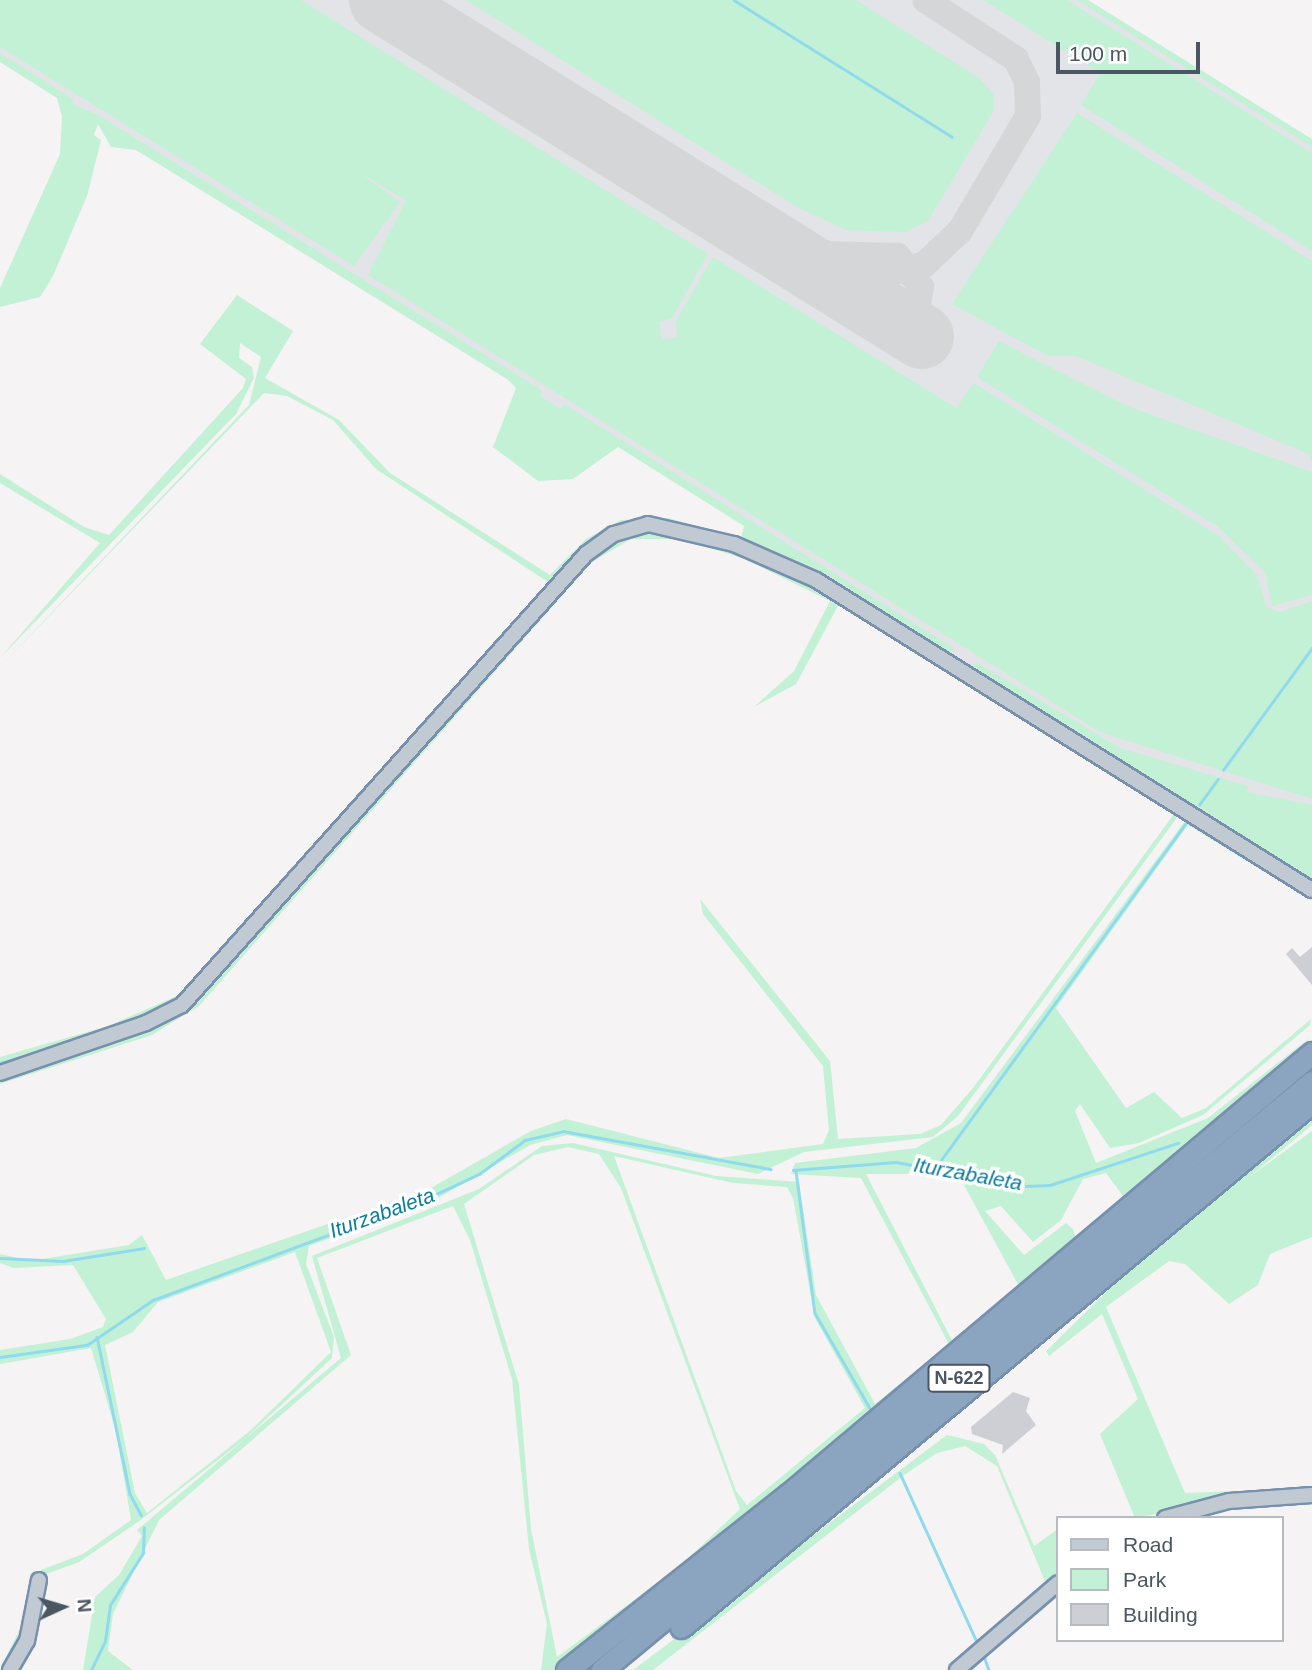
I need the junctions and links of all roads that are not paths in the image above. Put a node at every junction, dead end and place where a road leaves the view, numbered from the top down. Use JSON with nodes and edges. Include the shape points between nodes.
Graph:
{"nodes":[{"id":1,"x":1312,"y":890,"type":"edge"},
{"id":2,"x":1312,"y":1053,"type":"edge"},
{"id":3,"x":0,"y":1073,"type":"edge"},
{"id":4,"x":1312,"y":1082,"type":"edge"},
{"id":5,"x":1312,"y":1102,"type":"edge"},
{"id":6,"x":1312,"y":1495,"type":"edge"},
{"id":7,"x":1173,"y":1516,"type":"edge"},
{"id":8,"x":39,"y":1580,"type":"dead end"},
{"id":9,"x":1056,"y":1585,"type":"edge"},
{"id":10,"x":10,"y":1670,"type":"edge"},
{"id":11,"x":567,"y":1670,"type":"edge"},
{"id":12,"x":602,"y":1670,"type":"edge"},
{"id":13,"x":620,"y":1670,"type":"edge"},
{"id":14,"x":957,"y":1670,"type":"edge"}],
"edges":[{"from":1,"to":3,"type":"street","via":[[816,580],[734,544],[648,524],[614,534],[586,554],[182,1005],[146,1023]]},
{"from":2,"to":11,"type":"highway","number":"N-622","via":[[788,1495]]},
{"from":4,"to":12,"type":"highway","number":"N-622"},
{"from":5,"to":13,"type":"highway","via":[[781,1550]]},
{"from":6,"to":7,"type":"street","via":[[1229,1501]]},
{"from":8,"to":10,"type":"street","via":[[27,1641]]},
{"from":9,"to":14,"type":"street"}]}
